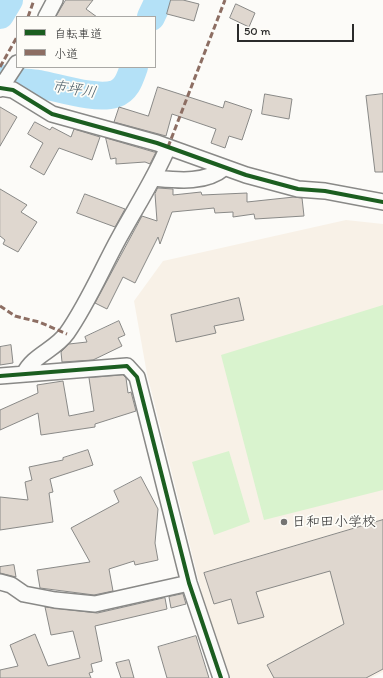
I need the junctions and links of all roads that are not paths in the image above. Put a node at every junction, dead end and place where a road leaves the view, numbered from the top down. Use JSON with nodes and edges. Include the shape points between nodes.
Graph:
{"nodes":[{"id":1,"x":55,"y":0,"type":"edge"},
{"id":2,"x":47,"y":16,"type":"edge"},
{"id":3,"x":16,"y":64,"type":"edge"},
{"id":4,"x":168,"y":147,"type":"junction"},
{"id":5,"x":224,"y":168,"type":"junction"},
{"id":6,"x":153,"y":178,"type":"junction"},
{"id":7,"x":383,"y":202,"type":"edge"},
{"id":8,"x":24,"y":374,"type":"junction"},
{"id":9,"x":0,"y":376,"type":"edge"},
{"id":10,"x":0,"y":582,"type":"edge"},
{"id":11,"x":189,"y":583,"type":"junction"},
{"id":12,"x":221,"y":678,"type":"edge"}],
"edges":[{"from":1,"to":2,"type":"street"},
{"from":3,"to":4,"type":"street","via":[[0,88],[13,90],[52,114]]},
{"from":4,"to":5,"type":"street"},
{"from":4,"to":6,"type":"street"},
{"from":5,"to":6,"type":"street","via":[[208,177],[187,180]]},
{"from":5,"to":7,"type":"street","via":[[298,189],[325,191]]},
{"from":6,"to":8,"type":"street","via":[[86,304],[67,334],[28,366]]},
{"from":8,"to":9,"type":"street"},
{"from":8,"to":11,"type":"street","via":[[127,366],[137,377]]},
{"from":10,"to":11,"type":"street","via":[[11,585],[24,594],[95,604]]},
{"from":11,"to":12,"type":"street"}]}
